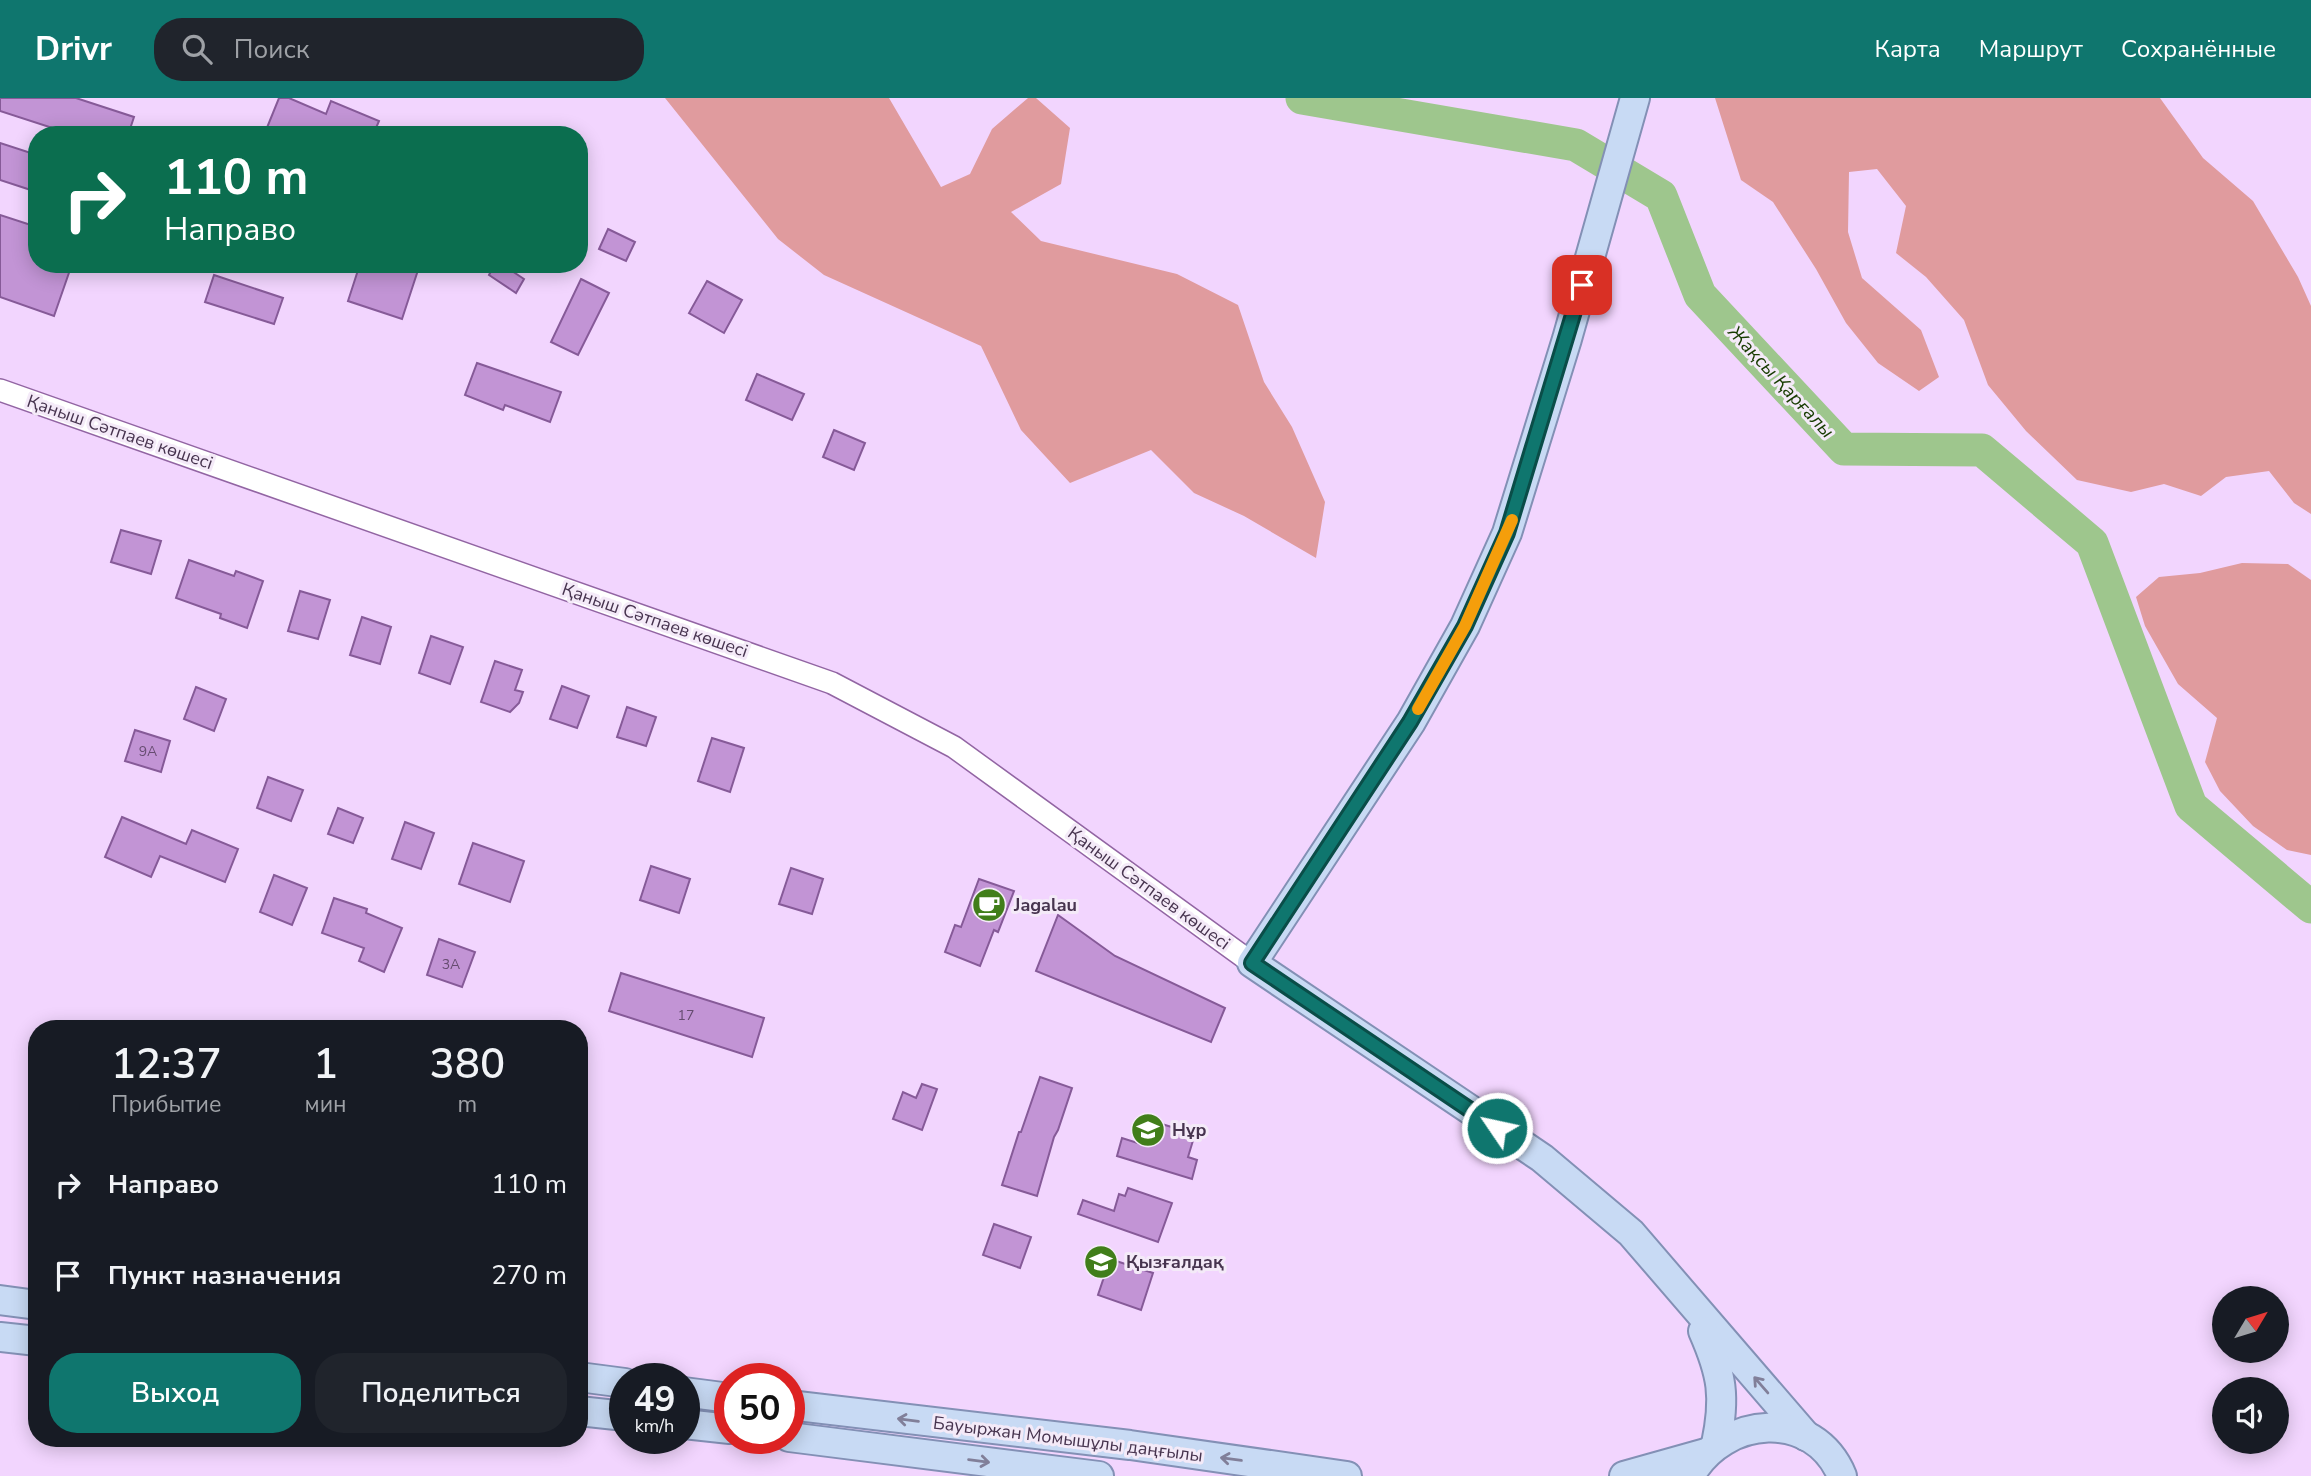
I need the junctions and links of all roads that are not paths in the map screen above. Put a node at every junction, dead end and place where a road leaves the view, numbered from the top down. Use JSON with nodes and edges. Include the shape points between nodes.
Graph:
{"nodes":[{"id":1,"x":1635,"y":98,"type":"edge"},
{"id":2,"x":0,"y":390,"type":"edge"},
{"id":3,"x":1252,"y":963,"type":"junction"},
{"id":4,"x":0,"y":1300,"type":"edge"},
{"id":5,"x":28,"y":1304,"type":"edge"},
{"id":6,"x":1694,"y":1309,"type":"junction"},
{"id":7,"x":0,"y":1336,"type":"edge"},
{"id":8,"x":28,"y":1340,"type":"edge"},
{"id":9,"x":588,"y":1378,"type":"edge"},
{"id":10,"x":609,"y":1381,"type":"edge"},
{"id":11,"x":805,"y":1407,"type":"edge"},
{"id":12,"x":588,"y":1411,"type":"edge"},
{"id":13,"x":609,"y":1414,"type":"edge"},
{"id":14,"x":1806,"y":1436,"type":"junction"},
{"id":15,"x":805,"y":1439,"type":"edge"},
{"id":16,"x":1704,"y":1458,"type":"edge"},
{"id":17,"x":1845,"y":1473,"type":"edge"},
{"id":18,"x":1099,"y":1476,"type":"edge"},
{"id":19,"x":1347,"y":1476,"type":"edge"},
{"id":20,"x":1624,"y":1476,"type":"edge"}],
"edges":[{"from":1,"to":3,"type":"main road","via":[[1507,533],[1465,626],[1410,722]]},
{"from":2,"to":3,"type":"street","name":"Қаныш Сәтпаев көшесі","via":[[832,683],[954,747]]},
{"from":3,"to":6,"type":"main road","via":[[1542,1158],[1631,1233]]},
{"from":4,"to":5,"type":"main road"},
{"from":14,"to":6,"type":"main road","one_way":true},
{"from":6,"to":16,"type":"main road","via":[[1717,1362],[1722,1393],[1721,1419]]},
{"from":7,"to":8,"type":"main road"},
{"from":9,"to":10,"type":"main road"},
{"from":19,"to":11,"type":"main road","name":"Бауыржан Момышұлы даңғылы","one_way":true},
{"from":12,"to":13,"type":"main road"},
{"from":14,"to":16,"type":"main road","via":[[1759,1427],[1736,1433]]},
{"from":14,"to":17,"type":"main road"},
{"from":15,"to":18,"type":"main road","name":"Бауыржан Момышұлы даңғылы","one_way":true},
{"from":16,"to":20,"type":"main road"}]}
